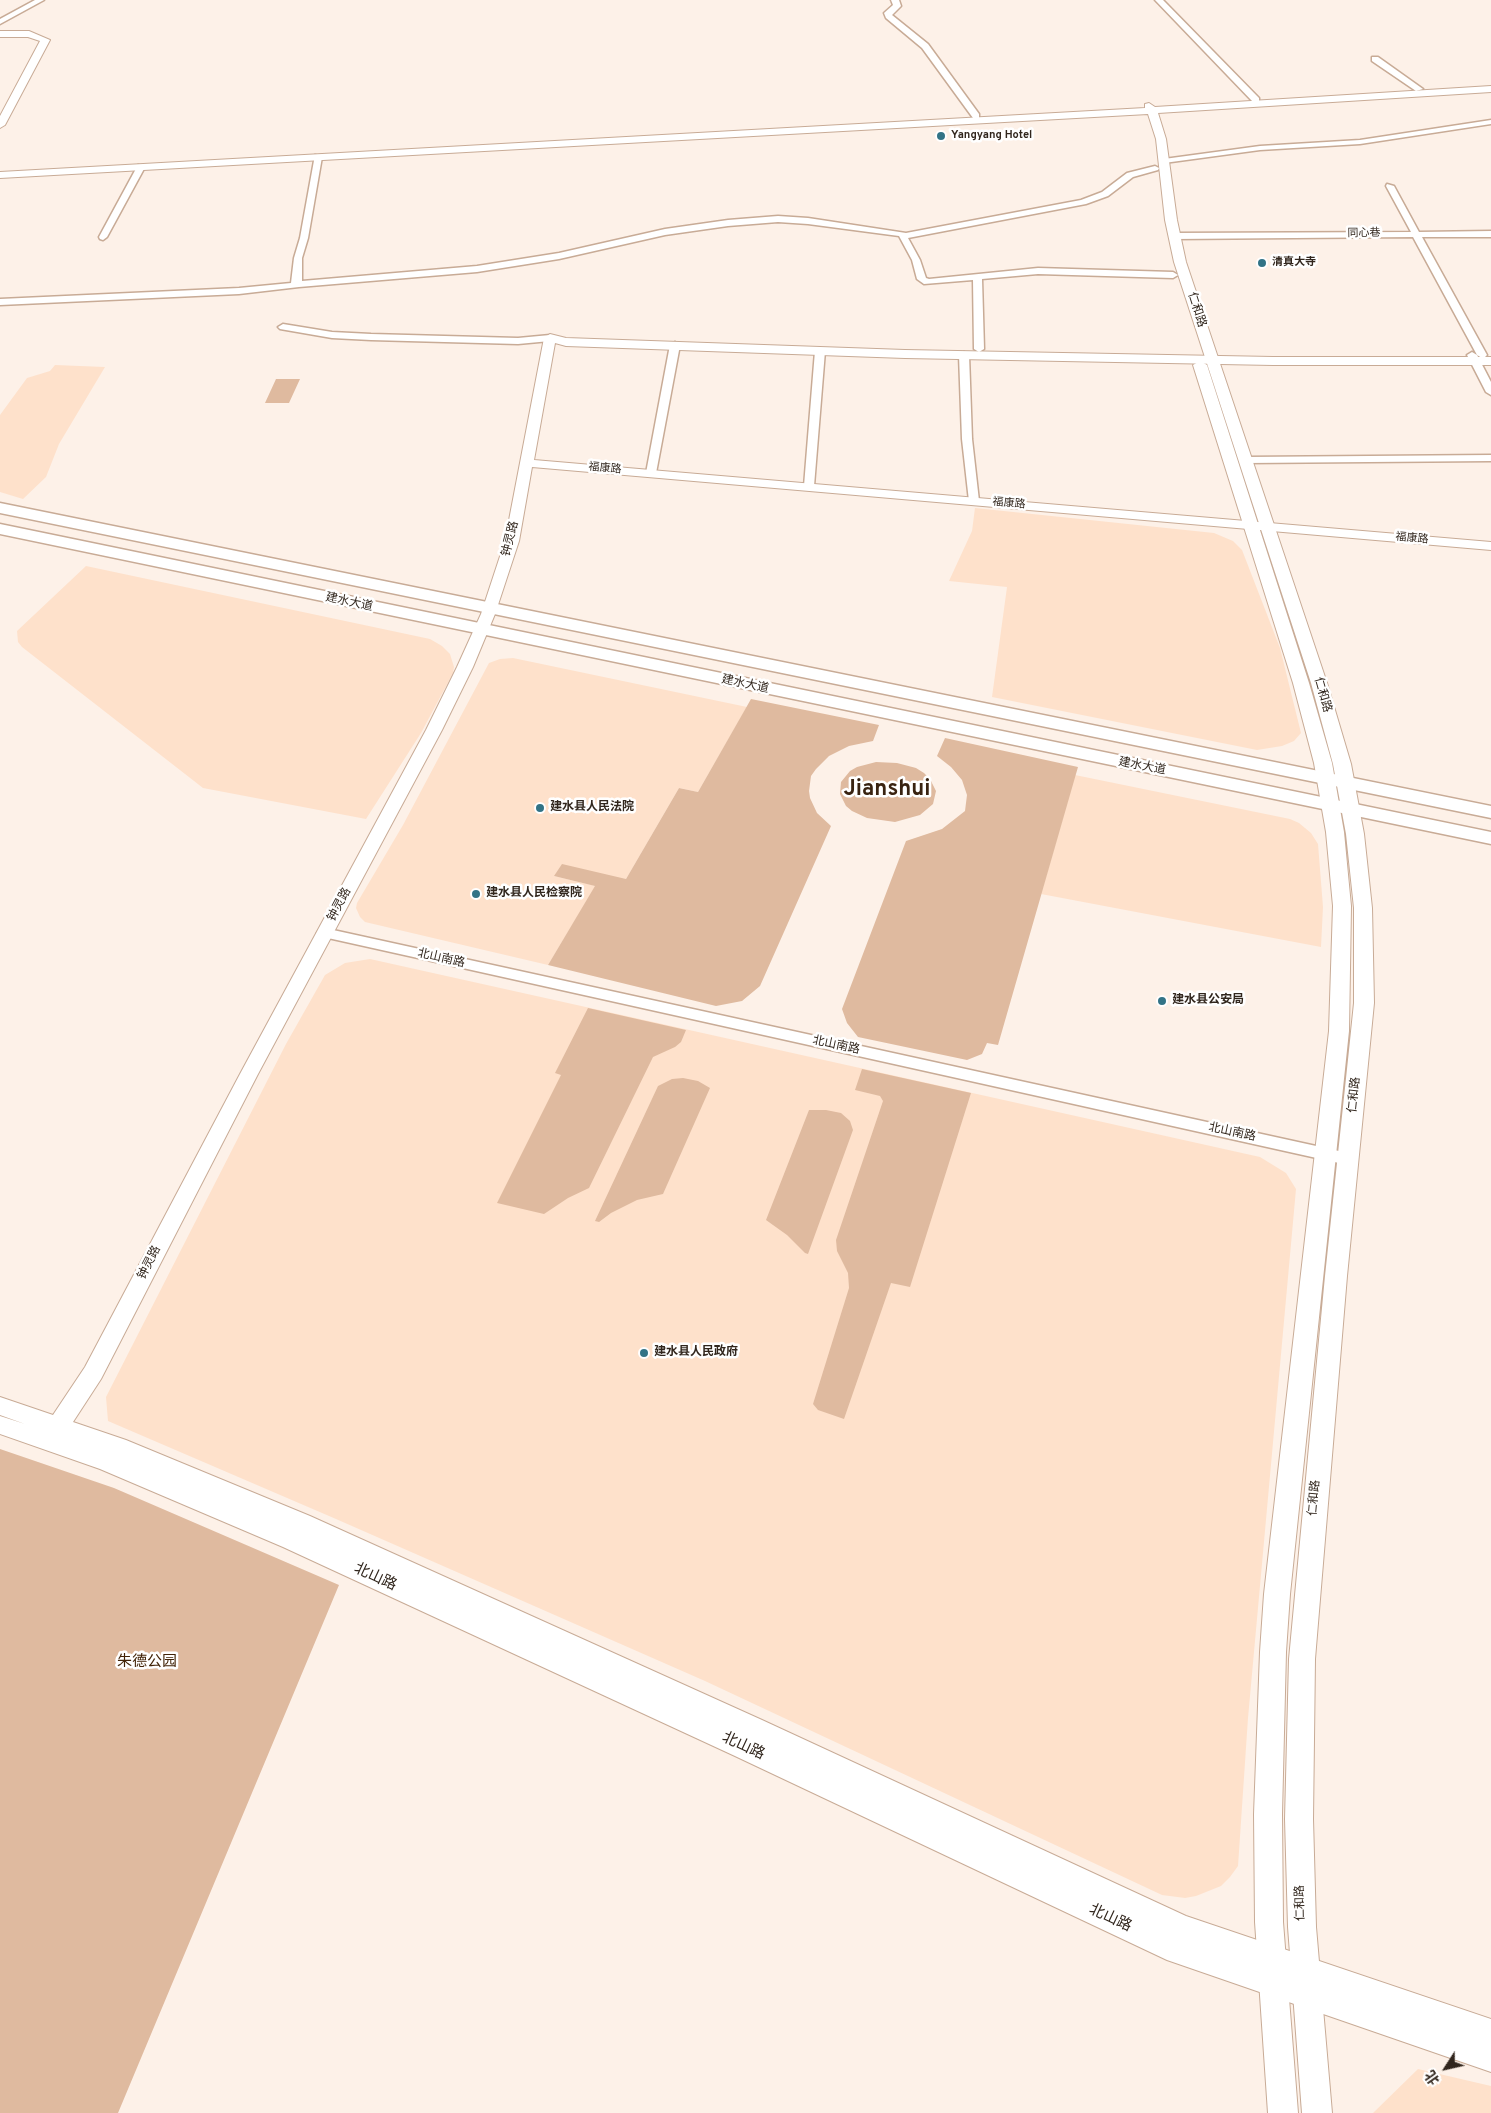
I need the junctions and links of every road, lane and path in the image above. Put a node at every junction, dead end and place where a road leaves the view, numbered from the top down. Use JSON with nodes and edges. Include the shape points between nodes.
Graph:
{"nodes":[{"id":1,"x":40,"y":0,"type":"edge"},
{"id":2,"x":895,"y":0,"type":"edge"},
{"id":3,"x":1159,"y":0,"type":"edge"},
{"id":4,"x":0,"y":22,"type":"edge"},
{"id":5,"x":0,"y":34,"type":"edge"},
{"id":6,"x":1374,"y":59,"type":"dead end"},
{"id":7,"x":1491,"y":85,"type":"edge"},
{"id":8,"x":1491,"y":89,"type":"edge"},
{"id":9,"x":1419,"y":90,"type":"junction"},
{"id":10,"x":1258,"y":102,"type":"junction"},
{"id":11,"x":1145,"y":108,"type":"junction"},
{"id":12,"x":976,"y":116,"type":"junction"},
{"id":13,"x":1491,"y":122,"type":"edge"},
{"id":14,"x":1478,"y":124,"type":"junction"},
{"id":15,"x":0,"y":125,"type":"edge"},
{"id":16,"x":1491,"y":130,"type":"edge"},
{"id":17,"x":473,"y":146,"type":"junction"},
{"id":18,"x":318,"y":157,"type":"junction"},
{"id":19,"x":1160,"y":165,"type":"junction"},
{"id":20,"x":141,"y":167,"type":"junction"},
{"id":21,"x":0,"y":171,"type":"edge"},
{"id":22,"x":0,"y":175,"type":"edge"},
{"id":23,"x":1390,"y":186,"type":"dead end"},
{"id":24,"x":1416,"y":234,"type":"junction"},
{"id":25,"x":1491,"y":234,"type":"edge"},
{"id":26,"x":903,"y":236,"type":"junction"},
{"id":27,"x":1174,"y":236,"type":"junction"},
{"id":28,"x":103,"y":238,"type":"dead end"},
{"id":29,"x":1173,"y":275,"type":"junction"},
{"id":30,"x":977,"y":276,"type":"junction"},
{"id":31,"x":297,"y":284,"type":"junction"},
{"id":32,"x":0,"y":302,"type":"edge"},
{"id":33,"x":283,"y":327,"type":"dead end"},
{"id":34,"x":550,"y":338,"type":"junction"},
{"id":35,"x":675,"y":346,"type":"junction"},
{"id":36,"x":979,"y":349,"type":"junction"},
{"id":37,"x":820,"y":351,"type":"junction"},
{"id":38,"x":964,"y":355,"type":"junction"},
{"id":39,"x":1205,"y":356,"type":"junction"},
{"id":40,"x":1482,"y":358,"type":"edge"},
{"id":41,"x":1491,"y":392,"type":"edge"},
{"id":42,"x":1491,"y":458,"type":"edge"},
{"id":43,"x":1247,"y":460,"type":"junction"},
{"id":44,"x":527,"y":463,"type":"junction"},
{"id":45,"x":651,"y":473,"type":"junction"},
{"id":46,"x":809,"y":486,"type":"junction"},
{"id":47,"x":974,"y":501,"type":"junction"},
{"id":48,"x":0,"y":508,"type":"edge"},
{"id":49,"x":1260,"y":526,"type":"junction"},
{"id":50,"x":0,"y":529,"type":"edge"},
{"id":51,"x":1491,"y":546,"type":"edge"},
{"id":52,"x":489,"y":609,"type":"junction"},
{"id":53,"x":481,"y":630,"type":"junction"},
{"id":54,"x":1336,"y":781,"type":"junction"},
{"id":55,"x":1331,"y":805,"type":"junction"},
{"id":56,"x":1351,"y":809,"type":"junction"},
{"id":57,"x":1491,"y":812,"type":"edge"},
{"id":58,"x":1491,"y":838,"type":"edge"},
{"id":59,"x":324,"y":933,"type":"junction"},
{"id":60,"x":1325,"y":1154,"type":"junction"},
{"id":61,"x":1348,"y":1159,"type":"junction"},
{"id":62,"x":0,"y":1406,"type":"edge"},
{"id":63,"x":0,"y":1425,"type":"edge"},
{"id":64,"x":53,"y":1433,"type":"junction"},
{"id":65,"x":1272,"y":1959,"type":"junction"},
{"id":66,"x":1305,"y":1971,"type":"junction"},
{"id":67,"x":1273,"y":1984,"type":"junction"},
{"id":68,"x":1307,"y":1996,"type":"junction"},
{"id":69,"x":1491,"y":2033,"type":"edge"},
{"id":70,"x":1491,"y":2058,"type":"edge"},
{"id":71,"x":1283,"y":2113,"type":"edge"},
{"id":72,"x":1317,"y":2113,"type":"edge"}],
"edges":[{"from":1,"to":4,"type":"street"},
{"from":2,"to":12,"type":"street","via":[[897,7],[888,13],[889,16],[925,46]]},
{"from":3,"to":10,"type":"street"},
{"from":5,"to":15,"type":"street","via":[[30,34],[45,40]]},
{"from":6,"to":9,"type":"street"},
{"from":7,"to":9,"type":"main road"},
{"from":8,"to":10,"type":"main road"},
{"from":9,"to":10,"type":"main road"},
{"from":10,"to":11,"type":"main road"},
{"from":11,"to":12,"type":"main road"},
{"from":11,"to":17,"type":"main road"},
{"from":11,"to":19,"type":"main road","name":"仁和路"},
{"from":12,"to":17,"type":"main road"},
{"from":13,"to":14,"type":"street"},
{"from":14,"to":16,"type":"street"},
{"from":14,"to":19,"type":"street","via":[[1360,142],[1260,148]]},
{"from":17,"to":18,"type":"main road"},
{"from":17,"to":21,"type":"main road"},
{"from":18,"to":20,"type":"main road"},
{"from":18,"to":31,"type":"street","via":[[298,258]]},
{"from":19,"to":26,"type":"street","via":[[1130,174],[1105,194],[1083,202]]},
{"from":19,"to":27,"type":"main road","name":"仁和路"},
{"from":19,"to":29,"type":"main road","name":"仁和路","via":[[1162,233]]},
{"from":20,"to":22,"type":"main road"},
{"from":20,"to":28,"type":"street"},
{"from":23,"to":24,"type":"street"},
{"from":24,"to":25,"type":"street","name":"同心巷"},
{"from":24,"to":27,"type":"street","name":"同心巷"},
{"from":24,"to":40,"type":"street"},
{"from":26,"to":30,"type":"street","via":[[923,280]]},
{"from":26,"to":31,"type":"street","via":[[791,220],[749,221],[665,232],[559,256],[477,270]]},
{"from":27,"to":39,"type":"main road","name":"仁和路"},
{"from":29,"to":30,"type":"street","via":[[1038,271]]},
{"from":29,"to":39,"type":"main road","name":"仁和路"},
{"from":30,"to":36,"type":"street"},
{"from":31,"to":32,"type":"street","via":[[239,291]]},
{"from":33,"to":34,"type":"street","via":[[332,335],[518,341]]},
{"from":34,"to":35,"type":"street","via":[[566,342]]},
{"from":34,"to":36,"type":"street"},
{"from":34,"to":44,"type":"street","name":"钟灵路"},
{"from":35,"to":37,"type":"street"},
{"from":35,"to":45,"type":"street"},
{"from":36,"to":39,"type":"street"},
{"from":37,"to":38,"type":"street"},
{"from":37,"to":46,"type":"street"},
{"from":38,"to":39,"type":"street"},
{"from":38,"to":47,"type":"street","via":[[967,439]]},
{"from":39,"to":40,"type":"street"},
{"from":39,"to":43,"type":"main road","name":"仁和路"},
{"from":39,"to":49,"type":"main road","name":"仁和路"},
{"from":40,"to":41,"type":"street"},
{"from":42,"to":43,"type":"street"},
{"from":43,"to":49,"type":"main road","name":"仁和路"},
{"from":44,"to":45,"type":"street","name":"福康路"},
{"from":44,"to":52,"type":"street","name":"钟灵路","via":[[512,541]]},
{"from":45,"to":46,"type":"street","name":"福康路"},
{"from":46,"to":47,"type":"street","name":"福康路"},
{"from":47,"to":49,"type":"street","name":"福康路"},
{"from":48,"to":52,"type":"main road","name":"建水大道"},
{"from":49,"to":51,"type":"street","name":"福康路"},
{"from":49,"to":54,"type":"main road","name":"仁和路","via":[[1301,683]]},
{"from":50,"to":53,"type":"main road","name":"建水大道"},
{"from":52,"to":53,"type":"street","name":"钟灵路"},
{"from":52,"to":54,"type":"main road","name":"建水大道"},
{"from":53,"to":55,"type":"main road","name":"建水大道"},
{"from":53,"to":59,"type":"street","name":"钟灵路","via":[[434,730]]},
{"from":54,"to":55,"type":"main road","name":"仁和路"},
{"from":54,"to":56,"type":"main road","name":"仁和路"},
{"from":54,"to":57,"type":"main road","name":"建水大道"},
{"from":55,"to":56,"type":"main road","name":"建水大道"},
{"from":55,"to":60,"type":"main road","name":"仁和路","via":[[1343,936],[1339,1032]]},
{"from":56,"to":58,"type":"main road","name":"建水大道"},
{"from":56,"to":61,"type":"main road","name":"仁和路","via":[[1360,870],[1364,939],[1362,1028]]},
{"from":59,"to":60,"type":"street","name":"北山南路"},
{"from":59,"to":64,"type":"street","name":"钟灵路","via":[[93,1374]]},
{"from":60,"to":61,"type":"street","name":"北山南路"},
{"from":60,"to":65,"type":"main road","name":"仁和路","via":[[1274,1633],[1268,1814]]},
{"from":61,"to":66,"type":"main road","name":"仁和路","via":[[1302,1659],[1299,1819]]},
{"from":62,"to":64,"type":"street","name":"北山路"},
{"from":63,"to":64,"type":"street","name":"北山路"},
{"from":64,"to":65,"type":"street","name":"北山路","via":[[118,1447],[302,1523],[1182,1928]]},
{"from":64,"to":67,"type":"street","name":"北山路","via":[[107,1462],[291,1540],[1177,1950]]},
{"from":65,"to":66,"type":"street","name":"北山路"},
{"from":65,"to":67,"type":"main road","name":"仁和路"},
{"from":66,"to":68,"type":"main road","name":"仁和路"},
{"from":66,"to":69,"type":"street","name":"北山路"},
{"from":67,"to":68,"type":"street","name":"北山路"},
{"from":67,"to":71,"type":"main road","name":"仁和路"},
{"from":68,"to":70,"type":"street","name":"北山路"},
{"from":68,"to":72,"type":"main road","name":"仁和路"}]}
